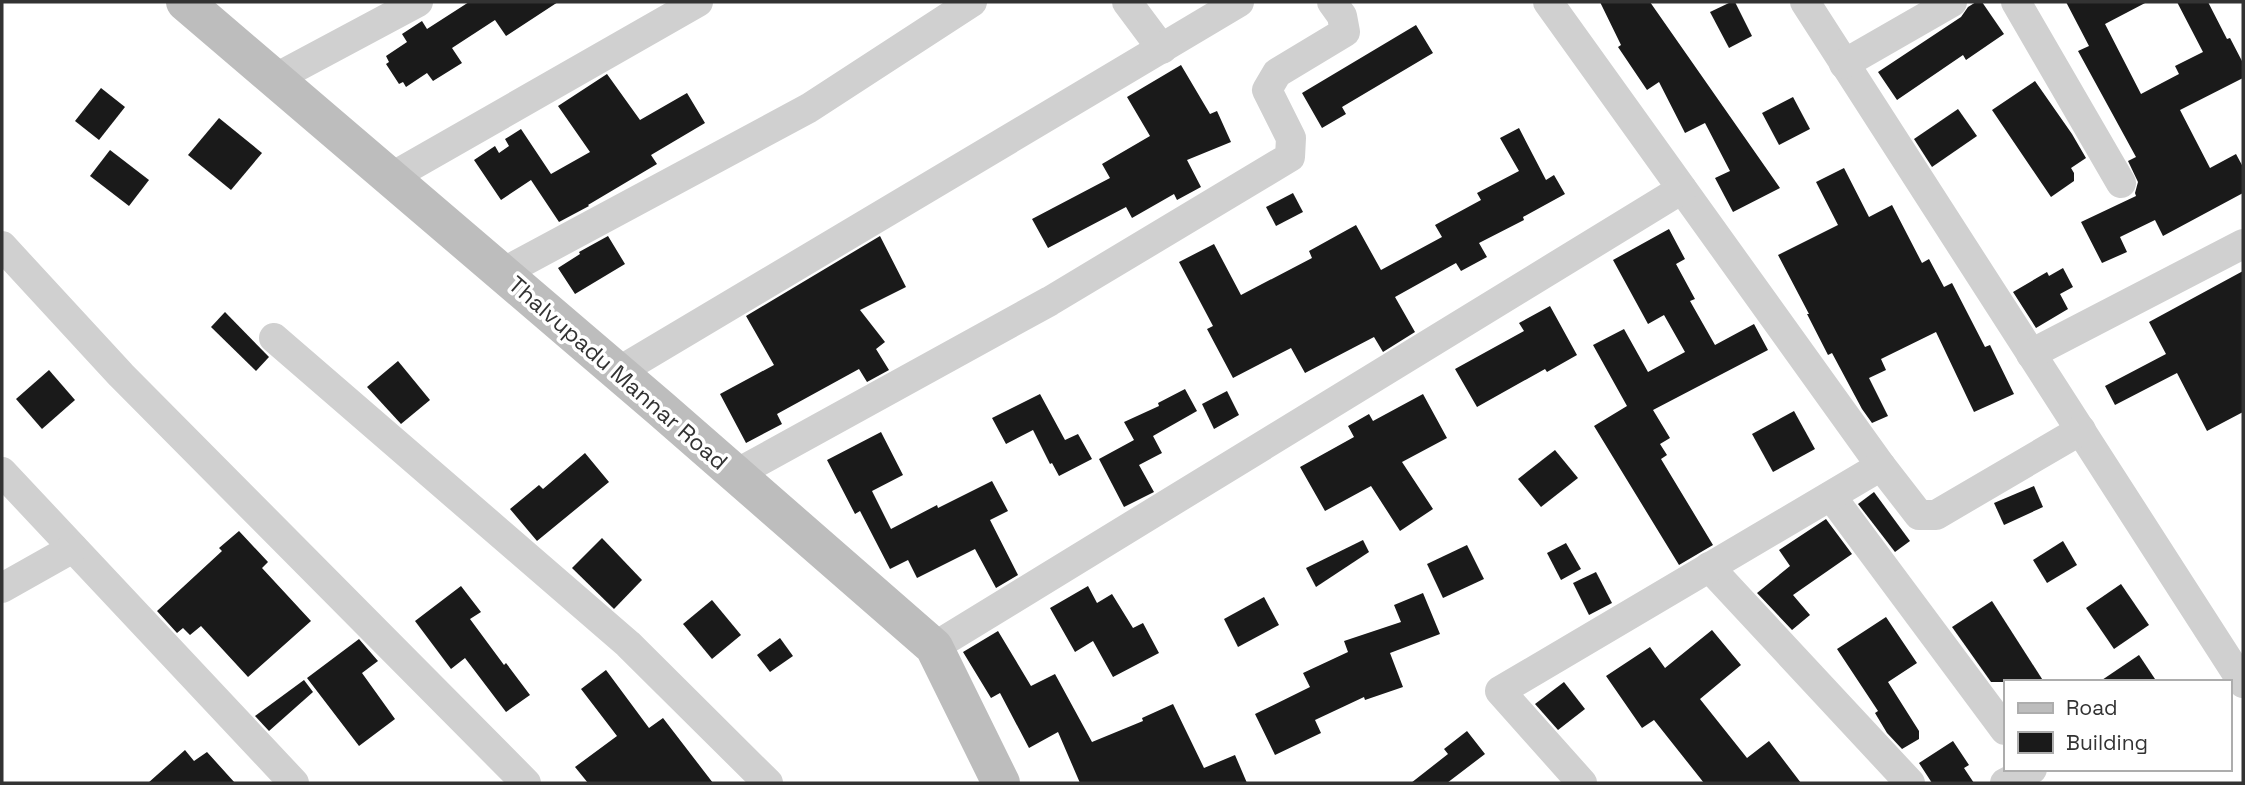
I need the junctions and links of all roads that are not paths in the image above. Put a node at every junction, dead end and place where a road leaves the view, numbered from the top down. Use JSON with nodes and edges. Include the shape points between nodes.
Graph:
{"nodes":[{"id":1,"x":185,"y":2,"type":"edge"},
{"id":2,"x":418,"y":2,"type":"edge"},
{"id":3,"x":698,"y":2,"type":"edge"},
{"id":4,"x":972,"y":2,"type":"edge"},
{"id":5,"x":1127,"y":2,"type":"edge"},
{"id":6,"x":1239,"y":2,"type":"edge"},
{"id":7,"x":1332,"y":2,"type":"edge"},
{"id":8,"x":1548,"y":2,"type":"edge"},
{"id":9,"x":1805,"y":2,"type":"edge"},
{"id":10,"x":1952,"y":2,"type":"edge"},
{"id":11,"x":2016,"y":2,"type":"edge"},
{"id":12,"x":1162,"y":49,"type":"junction"},
{"id":13,"x":1844,"y":64,"type":"junction"},
{"id":14,"x":274,"y":79,"type":"junction"},
{"id":15,"x":390,"y":178,"type":"junction"},
{"id":16,"x":2121,"y":183,"type":"dead end"},
{"id":17,"x":1682,"y":188,"type":"junction"},
{"id":18,"x":2243,"y":244,"type":"edge"},
{"id":19,"x":2,"y":246,"type":"edge"},
{"id":20,"x":502,"y":273,"type":"junction"},
{"id":21,"x":274,"y":338,"type":"dead end"},
{"id":22,"x":2031,"y":354,"type":"junction"},
{"id":23,"x":618,"y":372,"type":"junction"},
{"id":24,"x":2081,"y":429,"type":"junction"},
{"id":25,"x":1881,"y":466,"type":"junction"},
{"id":26,"x":2,"y":472,"type":"edge"},
{"id":27,"x":736,"y":474,"type":"junction"},
{"id":28,"x":1831,"y":496,"type":"junction"},
{"id":29,"x":73,"y":548,"type":"junction"},
{"id":30,"x":1709,"y":567,"type":"junction"},
{"id":31,"x":2,"y":588,"type":"edge"},
{"id":32,"x":934,"y":647,"type":"junction"},
{"id":33,"x":2243,"y":683,"type":"edge"},
{"id":34,"x":2004,"y":729,"type":"edge"},
{"id":35,"x":2029,"y":771,"type":"edge"},
{"id":36,"x":294,"y":783,"type":"edge"},
{"id":37,"x":526,"y":783,"type":"edge"},
{"id":38,"x":768,"y":783,"type":"edge"},
{"id":39,"x":1001,"y":783,"type":"edge"},
{"id":40,"x":1582,"y":783,"type":"edge"},
{"id":41,"x":1910,"y":783,"type":"edge"},
{"id":42,"x":2005,"y":783,"type":"edge"}],
"edges":[{"from":1,"to":14,"type":"street","name":"Thalvupadu Mannar Road"},
{"from":2,"to":14,"type":"street"},
{"from":3,"to":15,"type":"street"},
{"from":4,"to":20,"type":"street","via":[[809,108]]},
{"from":5,"to":12,"type":"street"},
{"from":6,"to":12,"type":"street"},
{"from":7,"to":27,"type":"street","via":[[1342,16],[1345,32],[1277,73],[1267,90],[1291,138],[1290,157],[1051,301]]},
{"from":8,"to":17,"type":"street"},
{"from":9,"to":13,"type":"street"},
{"from":10,"to":13,"type":"street"},
{"from":11,"to":16,"type":"street"},
{"from":12,"to":23,"type":"street"},
{"from":13,"to":22,"type":"street"},
{"from":14,"to":15,"type":"street","name":"Thalvupadu Mannar Road"},
{"from":15,"to":20,"type":"street","name":"Thalvupadu Mannar Road"},
{"from":17,"to":25,"type":"street"},
{"from":17,"to":32,"type":"street"},
{"from":18,"to":22,"type":"street"},
{"from":19,"to":37,"type":"street","via":[[121,375]]},
{"from":20,"to":23,"type":"street","name":"Thalvupadu Mannar Road"},
{"from":21,"to":38,"type":"street","via":[[628,644]]},
{"from":22,"to":24,"type":"street"},
{"from":23,"to":27,"type":"street","name":"Thalvupadu Mannar Road"},
{"from":24,"to":25,"type":"street","via":[[1936,515],[1919,515]]},
{"from":24,"to":33,"type":"street"},
{"from":25,"to":28,"type":"street"},
{"from":26,"to":29,"type":"street"},
{"from":27,"to":32,"type":"street","name":"Thalvupadu Mannar Road"},
{"from":28,"to":30,"type":"street"},
{"from":28,"to":34,"type":"street"},
{"from":29,"to":31,"type":"street"},
{"from":29,"to":36,"type":"street"},
{"from":30,"to":40,"type":"street","via":[[1500,691]]},
{"from":30,"to":41,"type":"street"},
{"from":32,"to":39,"type":"street","name":"Thalvupadu Mannar Road"},
{"from":35,"to":42,"type":"street"}]}
